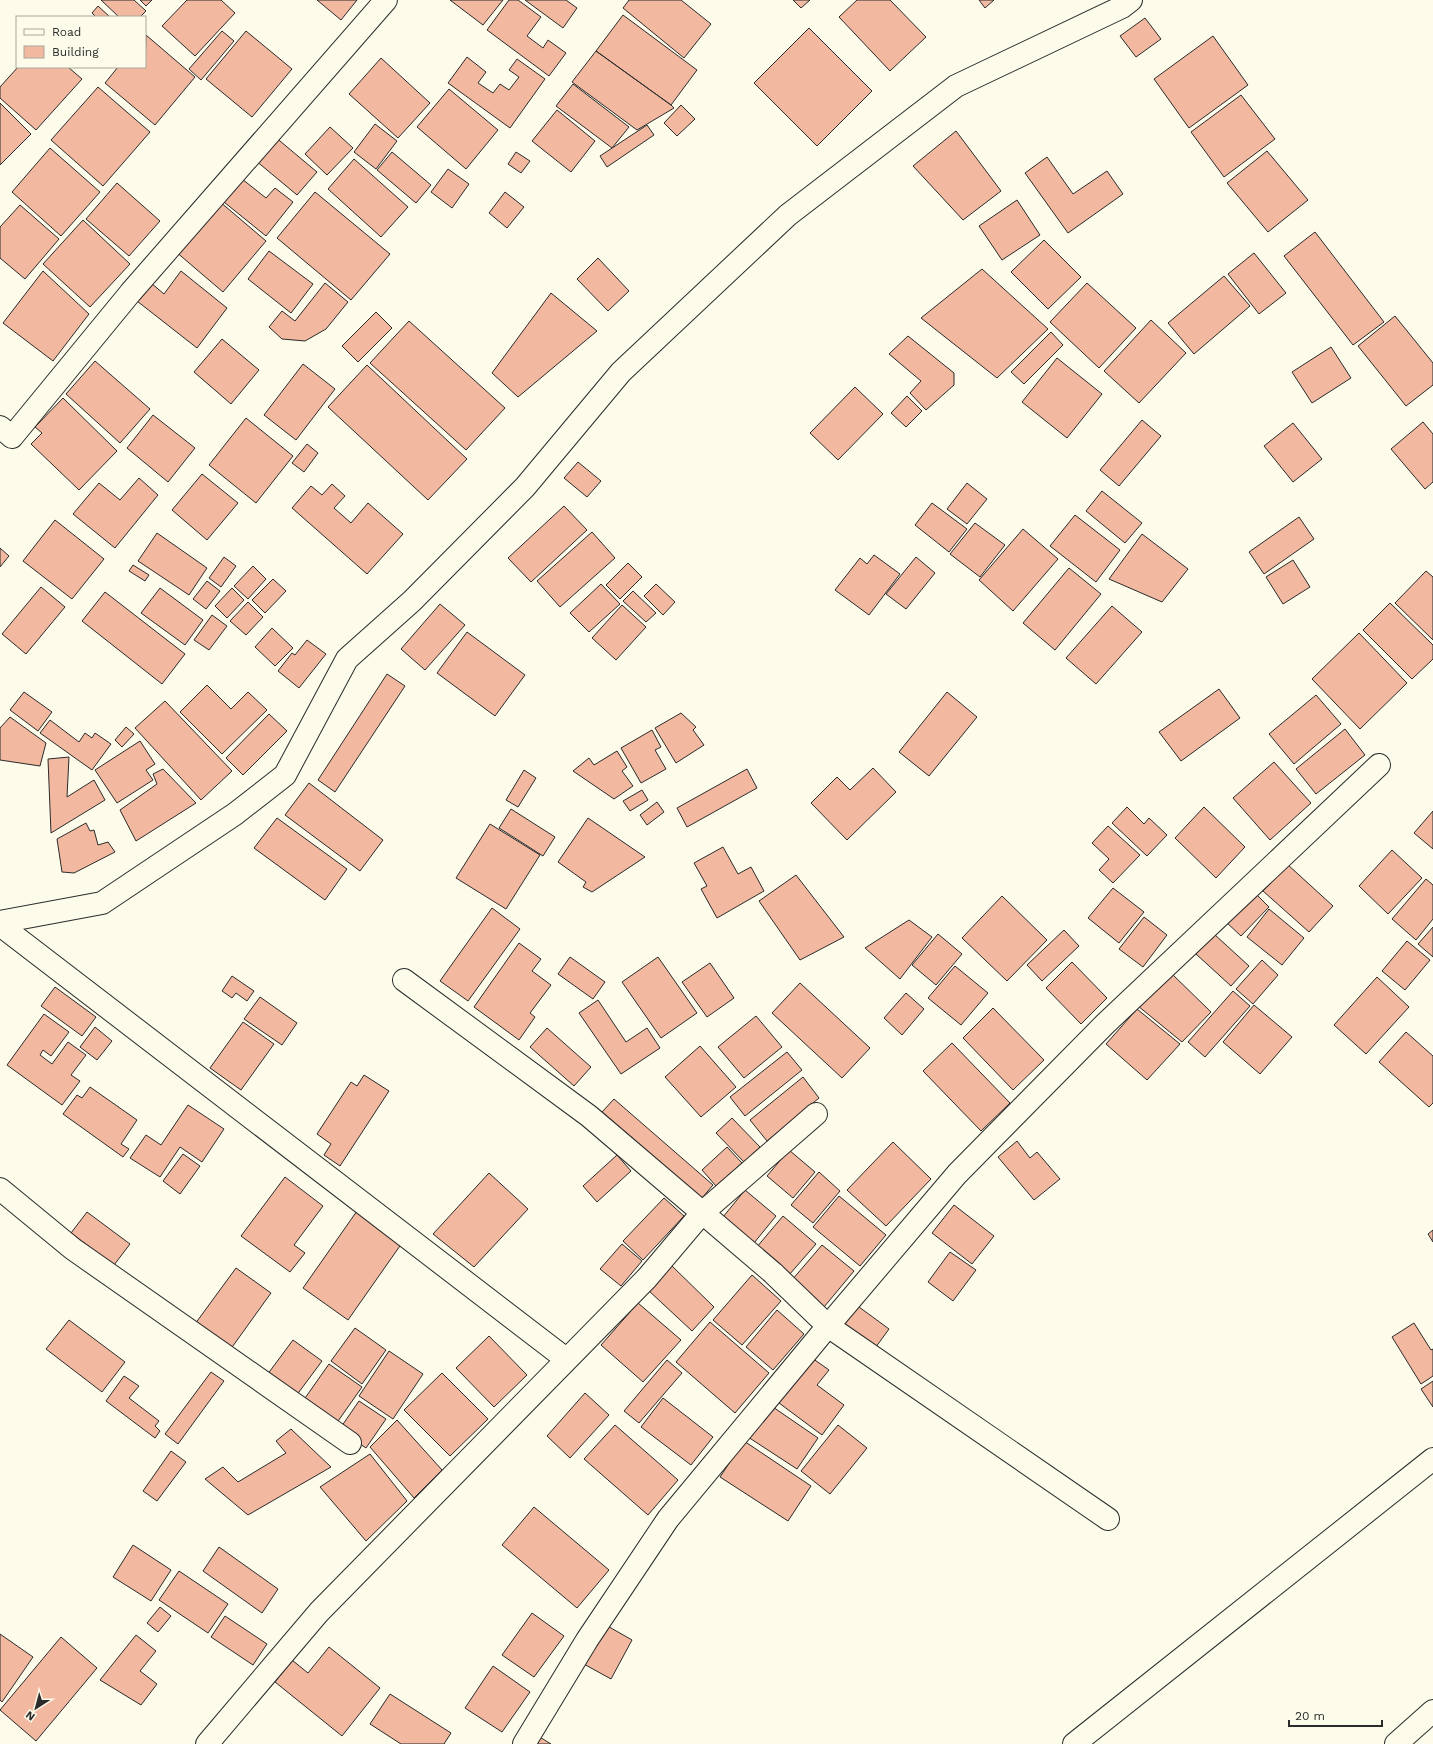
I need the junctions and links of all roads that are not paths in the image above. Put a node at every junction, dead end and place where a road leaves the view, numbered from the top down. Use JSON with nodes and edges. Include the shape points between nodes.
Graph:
{"nodes":[{"id":1,"x":386,"y":0,"type":"edge"},
{"id":2,"x":1131,"y":0,"type":"edge"},
{"id":3,"x":0,"y":427,"type":"edge"},
{"id":4,"x":1379,"y":765,"type":"dead end"},
{"id":5,"x":0,"y":924,"type":"edge"},
{"id":6,"x":404,"y":980,"type":"dead end"},
{"id":7,"x":816,"y":1114,"type":"dead end"},
{"id":8,"x":0,"y":1189,"type":"edge"},
{"id":9,"x":702,"y":1213,"type":"junction"},
{"id":10,"x":828,"y":1326,"type":"junction"},
{"id":11,"x":566,"y":1359,"type":"junction"},
{"id":12,"x":350,"y":1443,"type":"dead end"},
{"id":13,"x":1433,"y":1459,"type":"edge"},
{"id":14,"x":1108,"y":1519,"type":"dead end"},
{"id":15,"x":1433,"y":1711,"type":"edge"},
{"id":16,"x":207,"y":1744,"type":"edge"},
{"id":17,"x":524,"y":1744,"type":"edge"},
{"id":18,"x":1074,"y":1744,"type":"edge"},
{"id":19,"x":1396,"y":1744,"type":"edge"}],
"edges":[{"from":1,"to":3,"type":"street","via":[[131,292],[12,437]]},
{"from":2,"to":5,"type":"street","via":[[1122,7],[956,86],[788,215],[621,372],[526,487],[412,601],[347,659],[286,775],[235,814],[102,903]]},
{"from":4,"to":10,"type":"street","via":[[1105,1024],[957,1174]]},
{"from":5,"to":11,"type":"street"},
{"from":6,"to":9,"type":"street","via":[[589,1116]]},
{"from":7,"to":9,"type":"street"},
{"from":8,"to":12,"type":"street","via":[[73,1249]]},
{"from":9,"to":10,"type":"street","via":[[773,1273]]},
{"from":9,"to":11,"type":"street","via":[[647,1278]]},
{"from":10,"to":14,"type":"street"},
{"from":10,"to":17,"type":"street","via":[[668,1519],[587,1640]]},
{"from":11,"to":16,"type":"street","via":[[319,1612]]},
{"from":13,"to":18,"type":"street"},
{"from":15,"to":19,"type":"street"}]}
